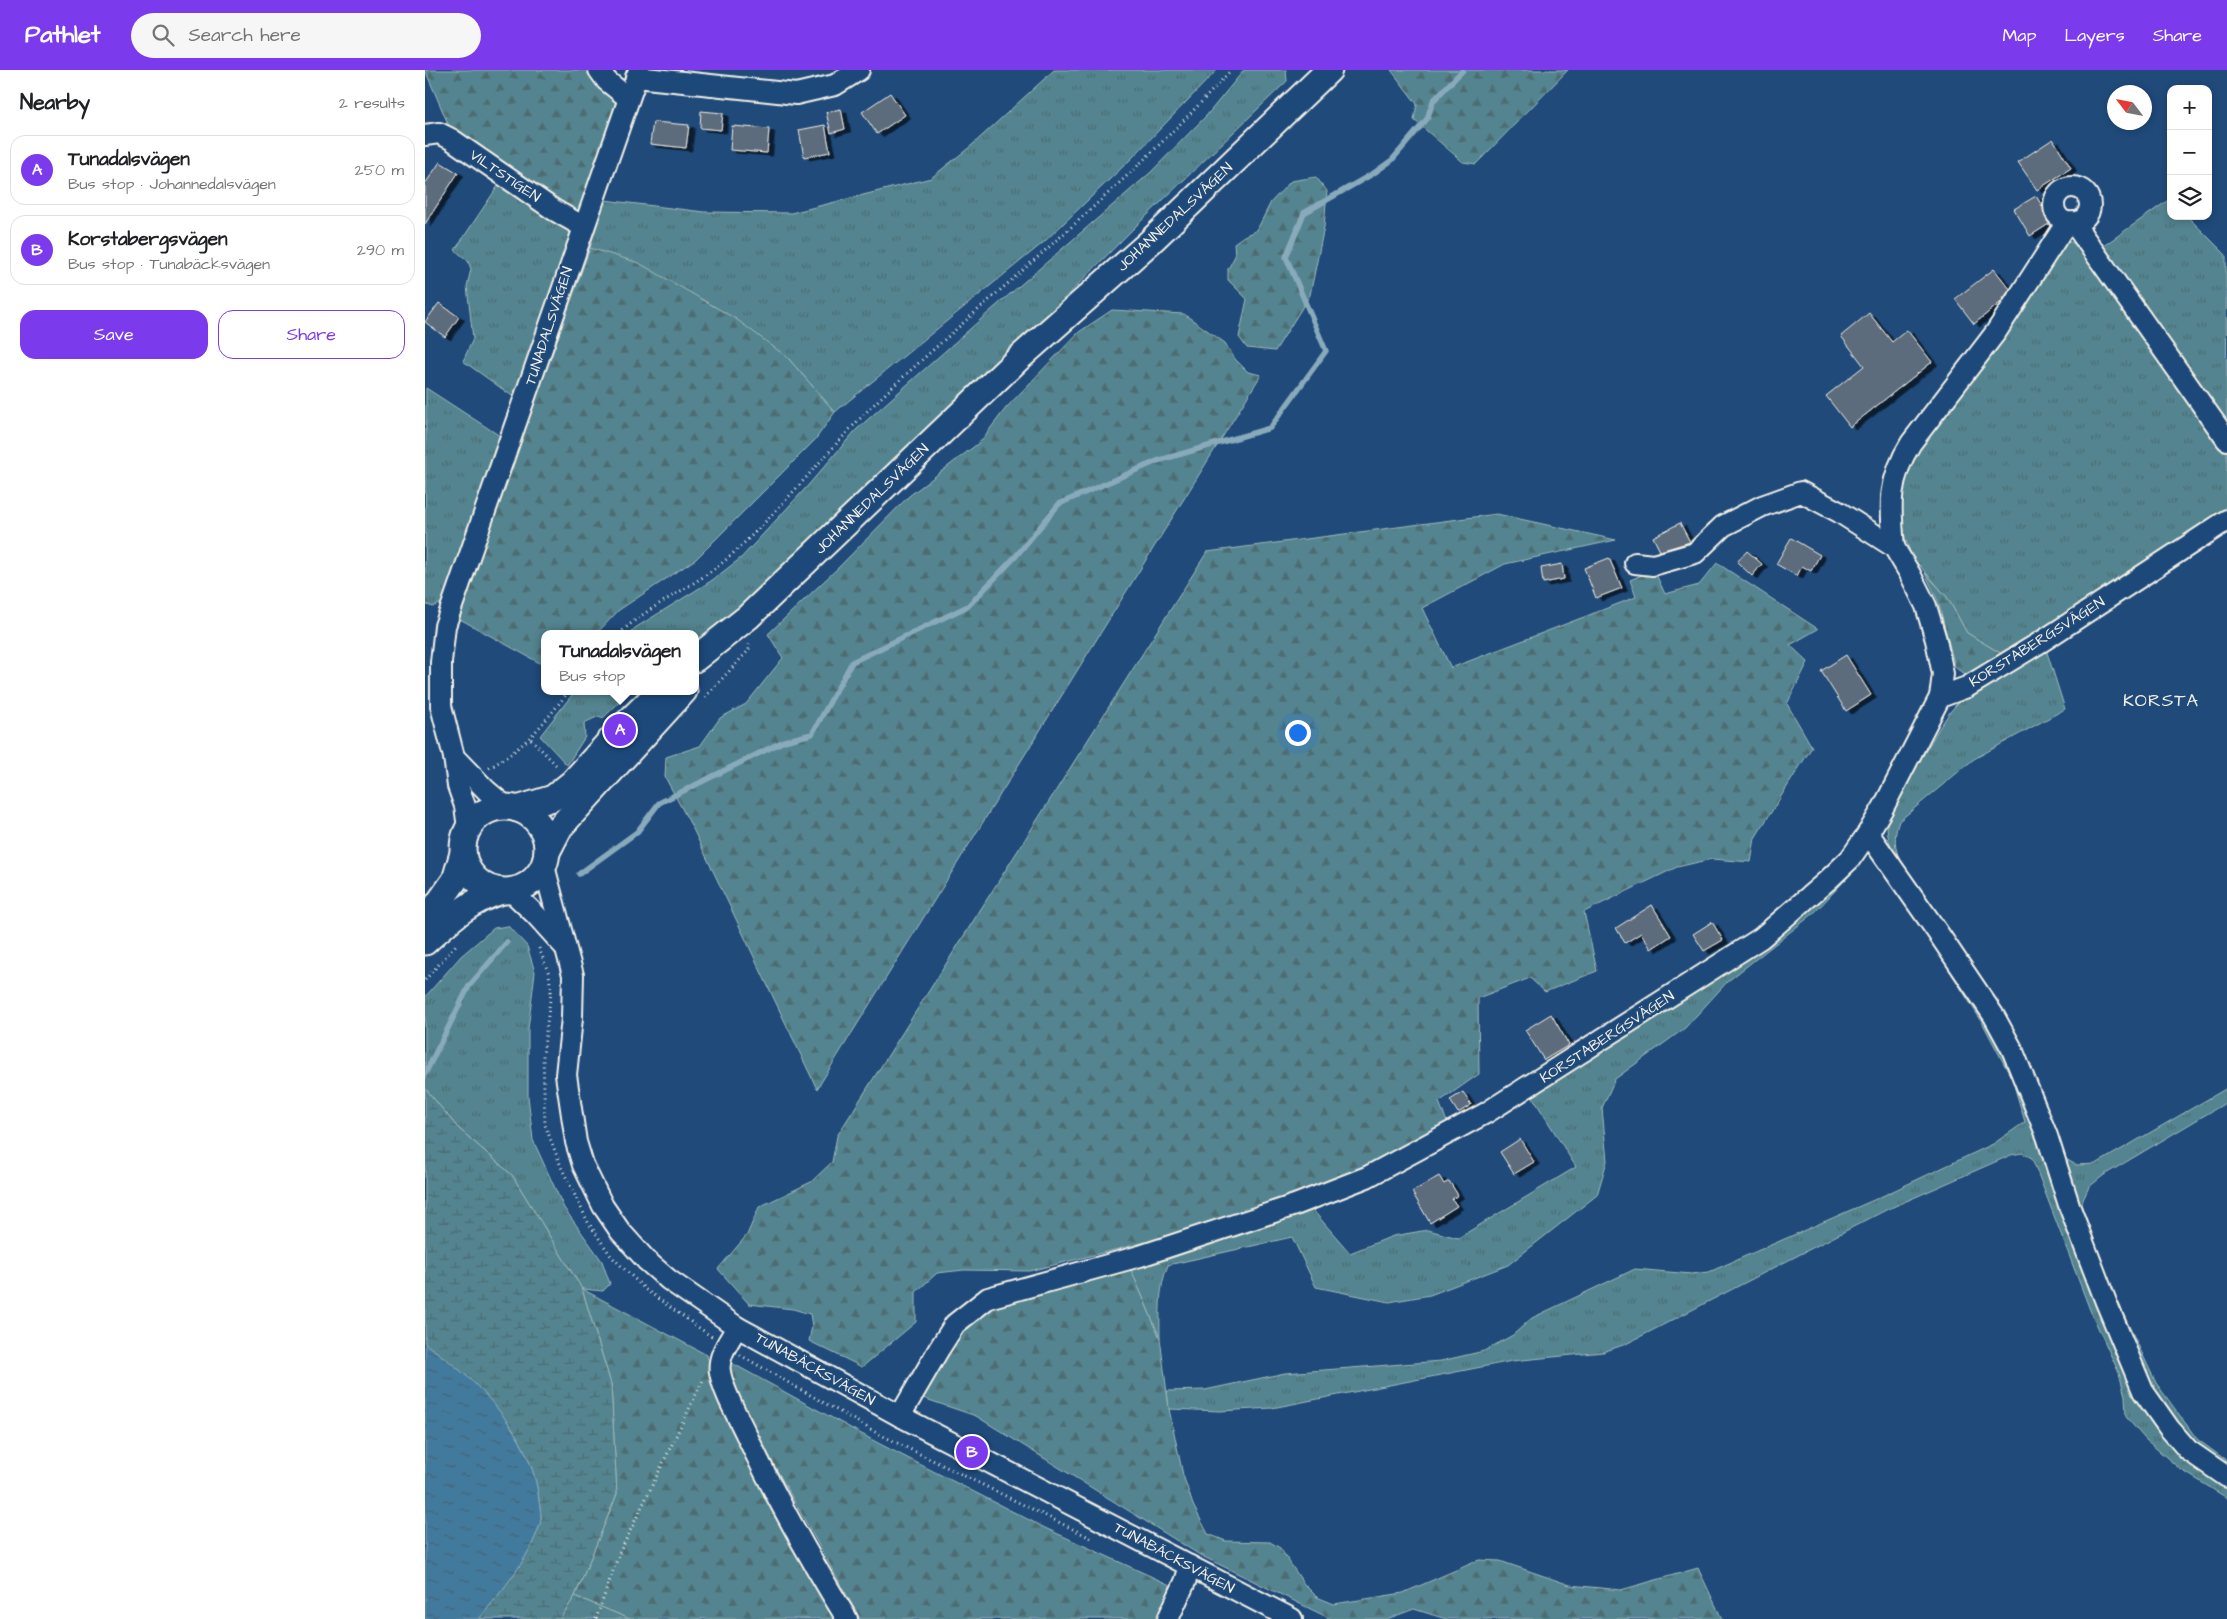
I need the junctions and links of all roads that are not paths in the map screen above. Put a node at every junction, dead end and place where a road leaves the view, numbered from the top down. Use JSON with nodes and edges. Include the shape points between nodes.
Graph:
{"nodes":[{"id":1,"x":599,"y":70,"type":"edge"},
{"id":2,"x":859,"y":70,"type":"edge"},
{"id":3,"x":1312,"y":70,"type":"edge"},
{"id":4,"x":1329,"y":70,"type":"edge"},
{"id":5,"x":637,"y":74,"type":"edge"},
{"id":6,"x":628,"y":98,"type":"junction"},
{"id":7,"x":425,"y":135,"type":"edge"},
{"id":8,"x":582,"y":226,"type":"junction"},
{"id":9,"x":1017,"y":360,"type":"junction"},
{"id":10,"x":2227,"y":440,"type":"edge"},
{"id":11,"x":2227,"y":520,"type":"edge"},
{"id":12,"x":1894,"y":547,"type":"junction"},
{"id":13,"x":1635,"y":563,"type":"dead end"},
{"id":14,"x":747,"y":617,"type":"junction"},
{"id":15,"x":699,"y":656,"type":"edge"},
{"id":16,"x":699,"y":676,"type":"edge"},
{"id":17,"x":656,"y":695,"type":"edge"},
{"id":18,"x":680,"y":695,"type":"edge"},
{"id":19,"x":1940,"y":697,"type":"junction"},
{"id":20,"x":454,"y":757,"type":"junction"},
{"id":21,"x":511,"y":808,"type":"junction"},
{"id":22,"x":469,"y":828,"type":"junction"},
{"id":23,"x":1868,"y":833,"type":"junction"},
{"id":24,"x":463,"y":853,"type":"junction"},
{"id":25,"x":545,"y":859,"type":"junction"},
{"id":26,"x":506,"y":891,"type":"junction"},
{"id":27,"x":425,"y":922,"type":"edge"},
{"id":28,"x":425,"y":942,"type":"edge"},
{"id":29,"x":564,"y":947,"type":"junction"},
{"id":30,"x":737,"y":1327,"type":"junction"},
{"id":31,"x":900,"y":1416,"type":"junction"},
{"id":32,"x":2227,"y":1478,"type":"edge"},
{"id":33,"x":1189,"y":1566,"type":"junction"},
{"id":34,"x":847,"y":1619,"type":"edge"},
{"id":35,"x":1168,"y":1619,"type":"edge"},
{"id":36,"x":1292,"y":1619,"type":"edge"}],
"edges":[{"from":1,"to":6,"type":"street","via":[[607,82]]},
{"from":2,"to":5,"type":"street","via":[[835,85],[796,94]]},
{"from":3,"to":9,"type":"main road","name":"JOHANNEDALSVÄGEN","via":[[1140,232]]},
{"from":4,"to":9,"type":"main road","name":"JOHANNEDALSVÄGEN","via":[[1150,242]]},
{"from":5,"to":6,"type":"street","name":"TUNADALSVÄGEN"},
{"from":6,"to":8,"type":"street","name":"TUNADALSVÄGEN"},
{"from":7,"to":8,"type":"street","name":"VILTSTIGEN","via":[[439,133],[451,139]]},
{"from":8,"to":20,"type":"street","name":"TUNADALSVÄGEN","via":[[520,415],[445,626],[441,706]]},
{"from":9,"to":14,"type":"main road","name":"JOHANNEDALSVÄGEN"},
{"from":10,"to":12,"type":"street","via":[[2070,222],[1996,332],[1900,461],[1891,496]]},
{"from":11,"to":19,"type":"street","name":"KORSTABERGSVÄGEN","via":[[2044,640],[1967,687]]},
{"from":12,"to":13,"type":"street","via":[[1801,492],[1762,506],[1723,526],[1695,553],[1653,565]]},
{"from":12,"to":19,"type":"street","via":[[1926,606],[1937,640],[1943,674]]},
{"from":14,"to":15,"type":"main road","name":"JOHANNEDALSVÄGEN"},
{"from":14,"to":16,"type":"main road","name":"JOHANNEDALSVÄGEN"},
{"from":17,"to":21,"type":"main road","via":[[573,782],[553,798]]},
{"from":18,"to":25,"type":"main road","via":[[560,827]]},
{"from":19,"to":23,"type":"street","name":"KORSTABERGSVÄGEN"},
{"from":20,"to":21,"type":"street","name":"TUNADALSVÄGEN","via":[[487,791]]},
{"from":20,"to":22,"type":"street","name":"TUNADALSVÄGEN"},
{"from":21,"to":22,"type":"main road","via":[[488,811]]},
{"from":21,"to":25,"type":"main road","via":[[529,815],[541,827]]},
{"from":22,"to":24,"type":"main road"},
{"from":23,"to":31,"type":"street","name":"KORSTABERGSVÄGEN","via":[[1834,875],[1761,938],[1487,1113],[1367,1177],[1295,1205],[1140,1256],[988,1298],[955,1324]]},
{"from":23,"to":32,"type":"street","via":[[1936,930],[2012,1049],[2047,1136],[2106,1302],[2143,1391],[2189,1450]]},
{"from":24,"to":26,"type":"main road","via":[[465,864],[476,880],[489,888]]},
{"from":24,"to":27,"type":"main road","via":[[455,880]]},
{"from":25,"to":26,"type":"main road","via":[[534,880],[526,886]]},
{"from":25,"to":29,"type":"street","name":"TUNABÄCKSVÄGEN"},
{"from":26,"to":28,"type":"main road","via":[[475,901]]},
{"from":26,"to":29,"type":"street","name":"TUNABÄCKSVÄGEN","via":[[535,914]]},
{"from":29,"to":30,"type":"street","name":"TUNABÄCKSVÄGEN","via":[[573,975],[574,994],[566,1075],[576,1142],[593,1187],[620,1231],[647,1261]]},
{"from":30,"to":31,"type":"street","name":"TUNABÄCKSVÄGEN"},
{"from":30,"to":34,"type":"street","via":[[723,1353],[720,1372],[753,1450]]},
{"from":31,"to":33,"type":"street","name":"TUNABÄCKSVÄGEN"},
{"from":33,"to":35,"type":"street"},
{"from":33,"to":36,"type":"street","name":"TUNABÄCKSVÄGEN"}]}
